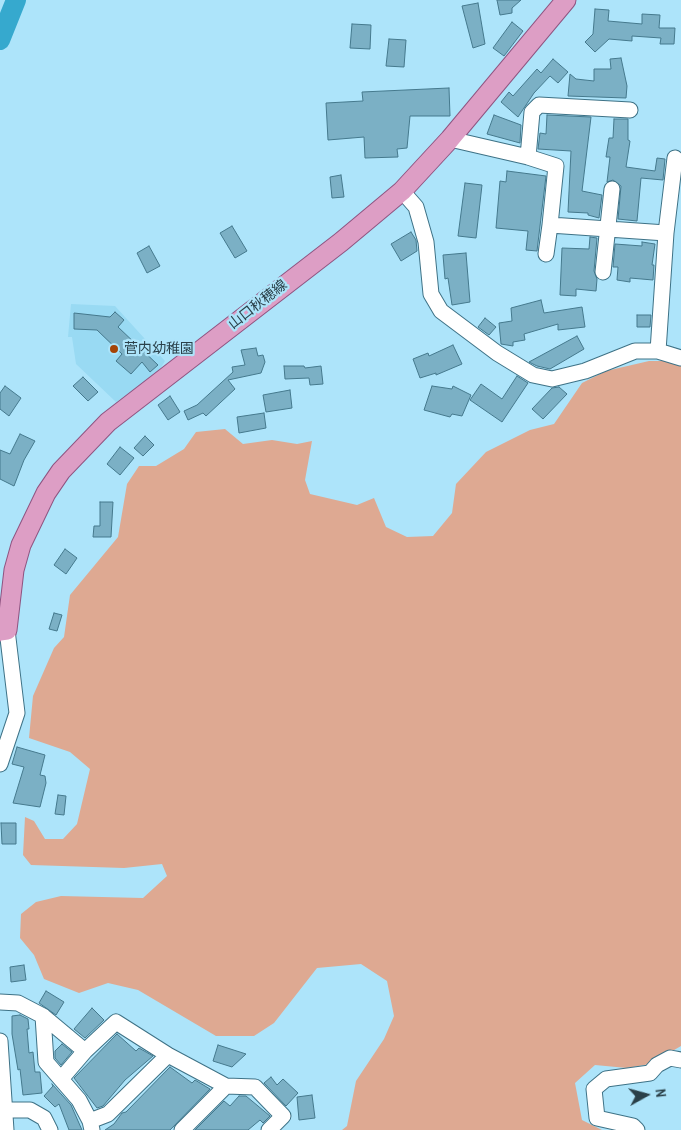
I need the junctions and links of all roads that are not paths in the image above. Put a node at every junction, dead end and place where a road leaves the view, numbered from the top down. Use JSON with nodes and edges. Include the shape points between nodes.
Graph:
{"nodes":[{"id":1,"x":566,"y":0,"type":"edge"},
{"id":2,"x":630,"y":110,"type":"dead end"},
{"id":3,"x":450,"y":139,"type":"junction"},
{"id":4,"x":528,"y":157,"type":"junction"},
{"id":5,"x":675,"y":158,"type":"dead end"},
{"id":6,"x":612,"y":189,"type":"dead end"},
{"id":7,"x":402,"y":191,"type":"junction"},
{"id":8,"x":550,"y":225,"type":"junction"},
{"id":9,"x":608,"y":229,"type":"junction"},
{"id":10,"x":666,"y":233,"type":"junction"},
{"id":11,"x":546,"y":254,"type":"dead end"},
{"id":12,"x":603,"y":272,"type":"dead end"},
{"id":13,"x":658,"y":351,"type":"junction"},
{"id":14,"x":681,"y":358,"type":"edge"},
{"id":15,"x":4,"y":630,"type":"edge"},
{"id":16,"x":0,"y":764,"type":"edge"},
{"id":17,"x":0,"y":1002,"type":"edge"},
{"id":18,"x":43,"y":1016,"type":"junction"},
{"id":19,"x":0,"y":1041,"type":"edge"},
{"id":20,"x":85,"y":1051,"type":"junction"},
{"id":21,"x":168,"y":1055,"type":"junction"},
{"id":22,"x":681,"y":1060,"type":"edge"},
{"id":23,"x":61,"y":1079,"type":"junction"},
{"id":24,"x":226,"y":1086,"type":"junction"},
{"id":25,"x":2,"y":1110,"type":"edge"},
{"id":26,"x":91,"y":1125,"type":"edge"},
{"id":27,"x":6,"y":1130,"type":"edge"},
{"id":28,"x":50,"y":1130,"type":"edge"},
{"id":29,"x":182,"y":1130,"type":"edge"},
{"id":30,"x":269,"y":1130,"type":"edge"},
{"id":31,"x":637,"y":1130,"type":"edge"}],
"edges":[{"from":1,"to":3,"type":"main road","name":"山口秋穂線"},
{"from":2,"to":4,"type":"street","via":[[538,105],[532,112]]},
{"from":3,"to":4,"type":"street"},
{"from":3,"to":7,"type":"main road","name":"山口秋穂線"},
{"from":4,"to":8,"type":"street","via":[[556,166]]},
{"from":5,"to":10,"type":"street"},
{"from":6,"to":9,"type":"street"},
{"from":7,"to":13,"type":"street","via":[[416,207],[426,242],[431,294],[440,312],[497,353],[533,374],[552,379],[585,371],[635,351]]},
{"from":7,"to":15,"type":"main road","name":"山口秋穂線","via":[[108,422],[61,471],[46,493],[21,545]]},
{"from":8,"to":9,"type":"street"},
{"from":8,"to":11,"type":"street"},
{"from":9,"to":10,"type":"street"},
{"from":9,"to":12,"type":"street"},
{"from":10,"to":13,"type":"street"},
{"from":13,"to":14,"type":"street"},
{"from":15,"to":16,"type":"street","via":[[17,713]]},
{"from":17,"to":18,"type":"street","via":[[18,1003]]},
{"from":18,"to":20,"type":"street"},
{"from":18,"to":23,"type":"street","via":[[46,1062]]},
{"from":19,"to":25,"type":"street"},
{"from":20,"to":21,"type":"street","via":[[116,1022]]},
{"from":20,"to":23,"type":"street"},
{"from":21,"to":24,"type":"street"},
{"from":21,"to":26,"type":"street","via":[[108,1114]]},
{"from":22,"to":31,"type":"street","via":[[670,1058],[650,1073],[606,1080],[594,1089],[596,1118],[633,1126]]},
{"from":23,"to":26,"type":"street","via":[[79,1100]]},
{"from":24,"to":29,"type":"street"},
{"from":24,"to":30,"type":"street","via":[[255,1087],[275,1106],[284,1116]]},
{"from":25,"to":27,"type":"street"},
{"from":25,"to":28,"type":"street","via":[[30,1110],[44,1118]]}]}
